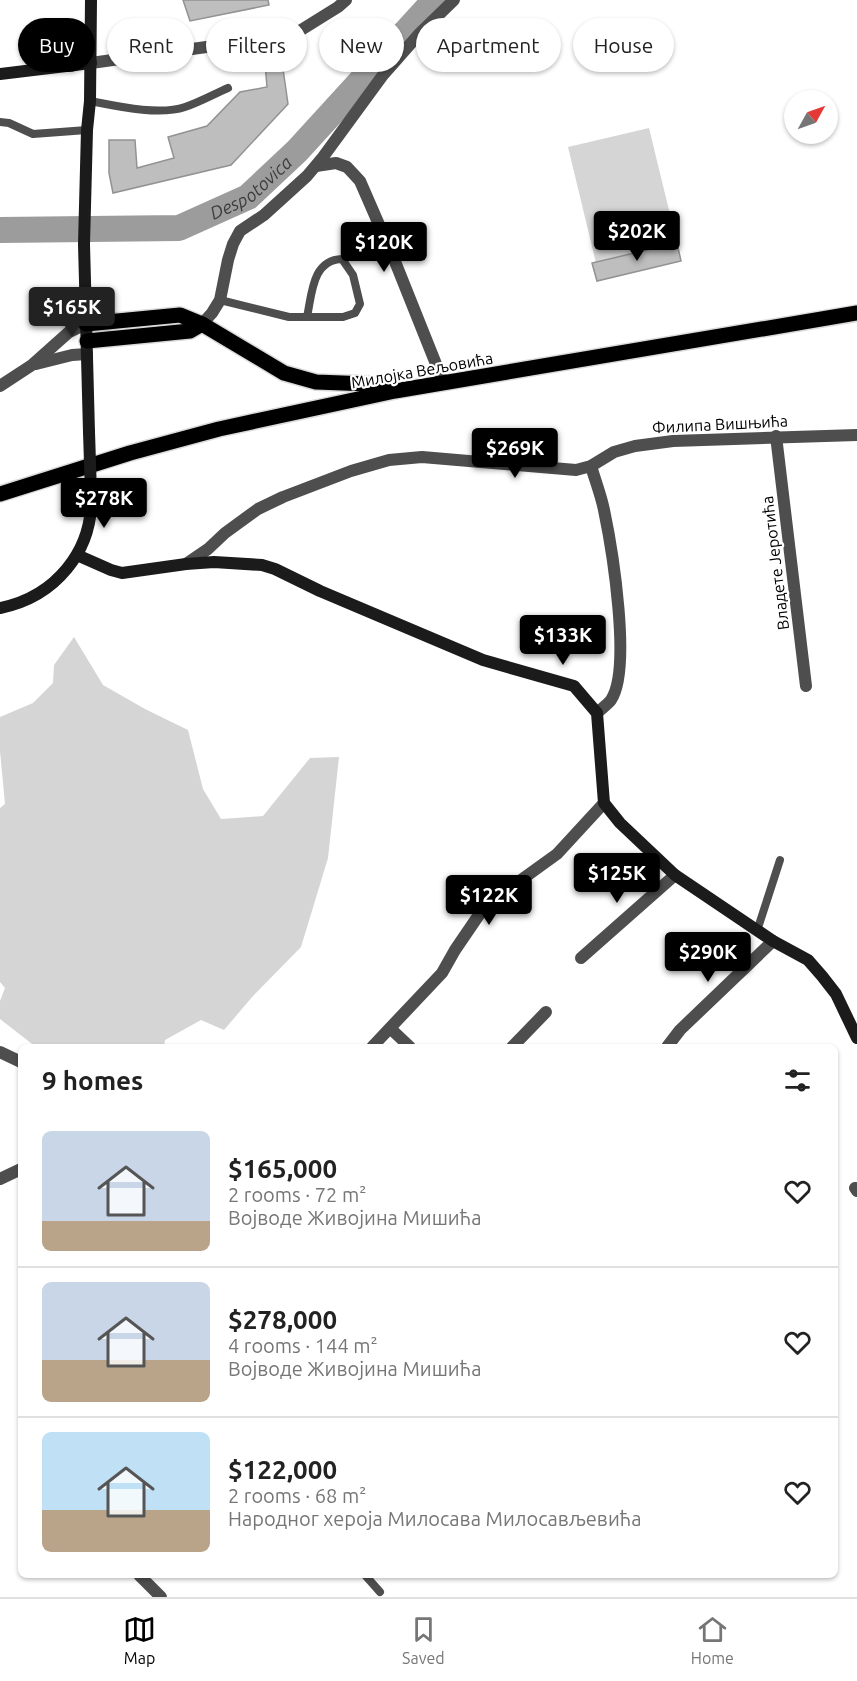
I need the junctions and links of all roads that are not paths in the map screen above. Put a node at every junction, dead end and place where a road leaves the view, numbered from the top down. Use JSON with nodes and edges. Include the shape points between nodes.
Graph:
{"nodes":[{"id":1,"x":91,"y":0,"type":"edge"},
{"id":2,"x":454,"y":0,"type":"edge"},
{"id":3,"x":341,"y":2,"type":"edge"},
{"id":4,"x":91,"y":18,"type":"edge"},
{"id":5,"x":95,"y":62,"type":"edge"},
{"id":6,"x":18,"y":72,"type":"edge"},
{"id":7,"x":91,"y":72,"type":"edge"},
{"id":8,"x":0,"y":74,"type":"edge"},
{"id":9,"x":228,"y":88,"type":"dead end"},
{"id":10,"x":90,"y":101,"type":"junction"},
{"id":11,"x":0,"y":122,"type":"edge"},
{"id":12,"x":87,"y":130,"type":"junction"},
{"id":13,"x":316,"y":166,"type":"junction"},
{"id":14,"x":220,"y":300,"type":"junction"},
{"id":15,"x":857,"y":313,"type":"edge"},
{"id":16,"x":307,"y":317,"type":"junction"},
{"id":17,"x":86,"y":324,"type":"junction"},
{"id":18,"x":202,"y":324,"type":"junction"},
{"id":19,"x":87,"y":348,"type":"junction"},
{"id":20,"x":32,"y":366,"type":"junction"},
{"id":21,"x":444,"y":384,"type":"junction"},
{"id":22,"x":0,"y":386,"type":"edge"},
{"id":23,"x":395,"y":392,"type":"junction"},
{"id":24,"x":857,"y":435,"type":"edge"},
{"id":25,"x":776,"y":436,"type":"junction"},
{"id":26,"x":591,"y":466,"type":"junction"},
{"id":27,"x":0,"y":494,"type":"edge"},
{"id":28,"x":78,"y":555,"type":"junction"},
{"id":29,"x":186,"y":564,"type":"junction"},
{"id":30,"x":0,"y":608,"type":"edge"},
{"id":31,"x":806,"y":686,"type":"dead end"},
{"id":32,"x":597,"y":713,"type":"junction"},
{"id":33,"x":604,"y":803,"type":"junction"},
{"id":34,"x":780,"y":860,"type":"dead end"},
{"id":35,"x":675,"y":875,"type":"junction"},
{"id":36,"x":757,"y":931,"type":"junction"},
{"id":37,"x":773,"y":941,"type":"junction"},
{"id":38,"x":581,"y":958,"type":"dead end"},
{"id":39,"x":546,"y":1012,"type":"dead end"},
{"id":40,"x":391,"y":1029,"type":"junction"},
{"id":41,"x":857,"y":1038,"type":"edge"},
{"id":42,"x":375,"y":1044,"type":"edge"},
{"id":43,"x":407,"y":1044,"type":"edge"},
{"id":44,"x":515,"y":1044,"type":"edge"},
{"id":45,"x":669,"y":1044,"type":"edge"},
{"id":46,"x":0,"y":1052,"type":"edge"},
{"id":47,"x":18,"y":1061,"type":"edge"},
{"id":48,"x":18,"y":1170,"type":"edge"},
{"id":49,"x":0,"y":1179,"type":"edge"},
{"id":50,"x":142,"y":1578,"type":"edge"},
{"id":51,"x":368,"y":1578,"type":"edge"},
{"id":52,"x":380,"y":1592,"type":"dead end"},
{"id":53,"x":161,"y":1597,"type":"edge"}],
"edges":[{"from":1,"to":4,"type":"street"},
{"from":2,"to":13,"type":"street","via":[[383,75]]},
{"from":3,"to":5,"type":"street","via":[[293,35]]},
{"from":6,"to":8,"type":"street"},
{"from":7,"to":10,"type":"street"},
{"from":9,"to":10,"type":"lane","via":[[182,108],[150,110]]},
{"from":10,"to":12,"type":"street"},
{"from":11,"to":12,"type":"lane","via":[[33,134]]},
{"from":12,"to":17,"type":"street"},
{"from":13,"to":14,"type":"street","via":[[240,231],[228,260]]},
{"from":13,"to":21,"type":"street","via":[[336,163],[347,167],[360,181]]},
{"from":14,"to":16,"type":"lane"},
{"from":14,"to":18,"type":"street"},
{"from":15,"to":21,"type":"main road","name":"Милојка Вељовића"},
{"from":16,"to":16,"type":"lane","via":[[355,313],[360,304],[353,275],[342,259],[325,262],[318,271]]},
{"from":17,"to":18,"type":"main road","via":[[180,315]]},
{"from":17,"to":19,"type":"street"},
{"from":17,"to":20,"type":"street","via":[[69,332]]},
{"from":18,"to":19,"type":"main road","via":[[190,331]]},
{"from":18,"to":23,"type":"main road","via":[[284,373],[316,382],[369,384]]},
{"from":19,"to":20,"type":"street"},
{"from":19,"to":28,"type":"street","bridge":true,"via":[[92,511]]},
{"from":20,"to":22,"type":"street"},
{"from":21,"to":23,"type":"main road","name":"Милојка Вељовића"},
{"from":23,"to":27,"type":"main road","name":"Милојка Вељовића","via":[[219,429]]},
{"from":24,"to":25,"type":"street","name":"Филипа Вишњића"},
{"from":25,"to":26,"type":"street","name":"Филипа Вишњића","via":[[635,446],[614,452]]},
{"from":25,"to":31,"type":"street","name":"Владете Јеротића"},
{"from":26,"to":29,"type":"street","name":"Филипа Вишњића","via":[[576,470],[422,458],[388,460],[258,509]]},
{"from":26,"to":32,"type":"street","via":[[604,508],[620,622],[616,684],[611,700]]},
{"from":28,"to":29,"type":"street","via":[[122,573]]},
{"from":28,"to":30,"type":"street","via":[[45,590]]},
{"from":29,"to":32,"type":"street","via":[[243,562],[275,569],[483,660],[574,686]]},
{"from":32,"to":33,"type":"street"},
{"from":33,"to":35,"type":"street"},
{"from":33,"to":40,"type":"street","via":[[557,854],[485,906],[442,973]]},
{"from":34,"to":36,"type":"lane"},
{"from":35,"to":36,"type":"street"},
{"from":35,"to":38,"type":"street"},
{"from":36,"to":37,"type":"street"},
{"from":37,"to":41,"type":"street","via":[[808,960],[822,975],[836,994]]},
{"from":37,"to":45,"type":"street"},
{"from":39,"to":44,"type":"street"},
{"from":40,"to":42,"type":"street"},
{"from":40,"to":43,"type":"street"},
{"from":46,"to":47,"type":"street"},
{"from":48,"to":49,"type":"street"},
{"from":50,"to":53,"type":"street"},
{"from":51,"to":52,"type":"lane"}]}
